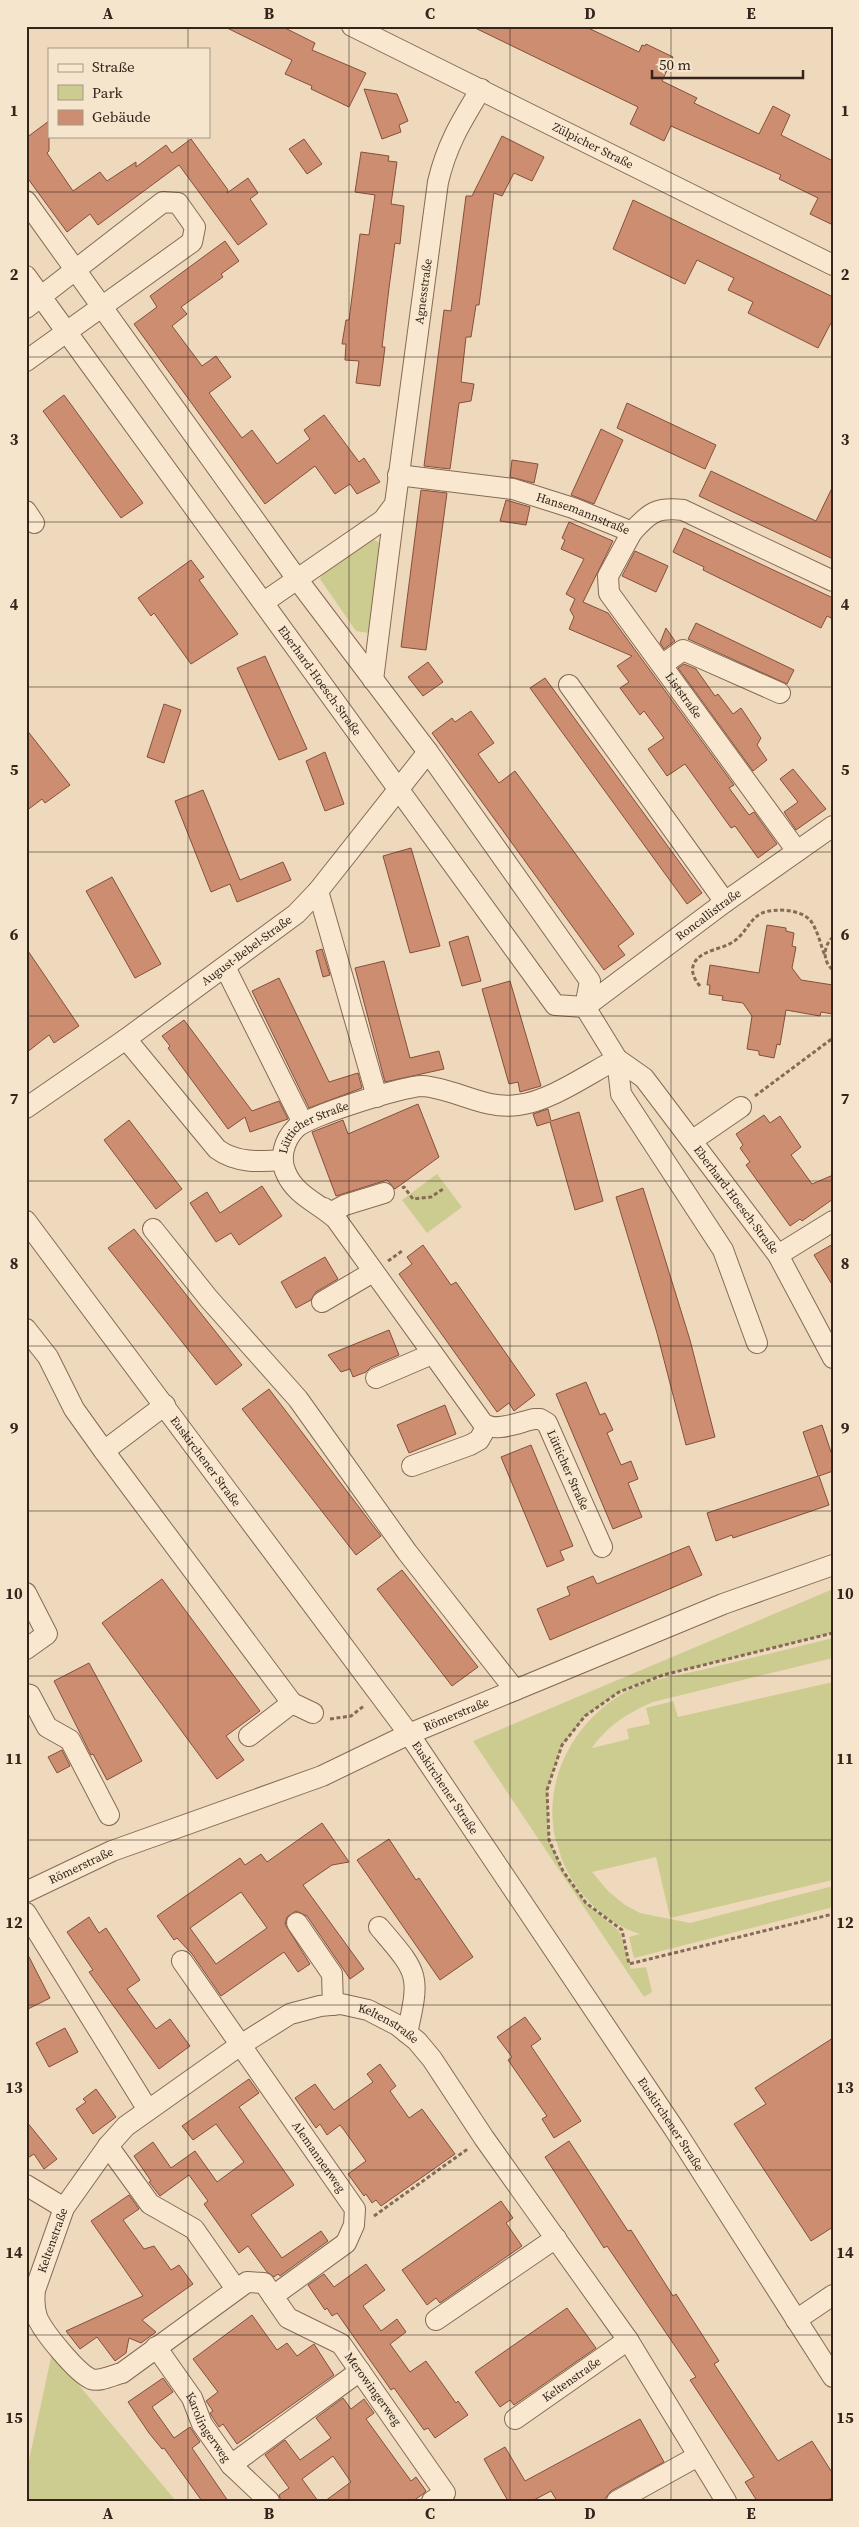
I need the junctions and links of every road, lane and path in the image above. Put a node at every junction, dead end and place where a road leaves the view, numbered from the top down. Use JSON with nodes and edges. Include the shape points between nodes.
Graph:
{"nodes":[{"id":1,"x":352,"y":26,"type":"edge"},
{"id":2,"x":481,"y":89,"type":"junction"},
{"id":3,"x":26,"y":201,"type":"edge"},
{"id":4,"x":833,"y":264,"type":"edge"},
{"id":5,"x":75,"y":268,"type":"junction"},
{"id":6,"x":26,"y":276,"type":"edge"},
{"id":7,"x":34,"y":302,"type":"edge"},
{"id":8,"x":102,"y":306,"type":"junction"},
{"id":9,"x":67,"y":332,"type":"junction"},
{"id":10,"x":26,"y":361,"type":"edge"},
{"id":11,"x":398,"y":475,"type":"junction"},
{"id":12,"x":395,"y":504,"type":"junction"},
{"id":13,"x":632,"y":532,"type":"junction"},
{"id":14,"x":297,"y":579,"type":"junction"},
{"id":15,"x":833,"y":581,"type":"edge"},
{"id":16,"x":264,"y":602,"type":"junction"},
{"id":17,"x":662,"y":666,"type":"junction"},
{"id":18,"x":372,"y":680,"type":"junction"},
{"id":19,"x":569,"y":685,"type":"dead end"},
{"id":20,"x":780,"y":693,"type":"dead end"},
{"id":21,"x":428,"y":752,"type":"junction"},
{"id":22,"x":399,"y":786,"type":"junction"},
{"id":23,"x":833,"y":826,"type":"edge"},
{"id":24,"x":797,"y":851,"type":"junction"},
{"id":25,"x":318,"y":891,"type":"junction"},
{"id":26,"x":725,"y":902,"type":"junction"},
{"id":27,"x":833,"y":937,"type":"edge"},
{"id":28,"x":825,"y":956,"type":"junction"},
{"id":29,"x":224,"y":967,"type":"junction"},
{"id":30,"x":833,"y":970,"type":"edge"},
{"id":31,"x":700,"y":986,"type":"dead end"},
{"id":32,"x":585,"y":1007,"type":"junction"},
{"id":33,"x":833,"y":1038,"type":"edge"},
{"id":34,"x":126,"y":1039,"type":"junction"},
{"id":35,"x":618,"y":1059,"type":"junction"},
{"id":36,"x":377,"y":1098,"type":"junction"},
{"id":37,"x":740,"y":1107,"type":"joint"},
{"id":38,"x":26,"y":1108,"type":"edge"},
{"id":39,"x":303,"y":1123,"type":"junction"},
{"id":40,"x":693,"y":1140,"type":"junction"},
{"id":41,"x":282,"y":1160,"type":"junction"},
{"id":42,"x":443,"y":1189,"type":"dead end"},
{"id":43,"x":384,"y":1193,"type":"joint"},
{"id":44,"x":324,"y":1208,"type":"junction"},
{"id":45,"x":833,"y":1220,"type":"edge"},
{"id":46,"x":26,"y":1221,"type":"edge"},
{"id":47,"x":153,"y":1229,"type":"dead end"},
{"id":48,"x":778,"y":1255,"type":"junction"},
{"id":49,"x":374,"y":1272,"type":"junction"},
{"id":50,"x":322,"y":1302,"type":"dead end"},
{"id":51,"x":26,"y":1329,"type":"edge"},
{"id":52,"x":757,"y":1343,"type":"dead end"},
{"id":53,"x":432,"y":1354,"type":"junction"},
{"id":54,"x":833,"y":1358,"type":"edge"},
{"id":55,"x":376,"y":1378,"type":"dead end"},
{"id":56,"x":165,"y":1405,"type":"junction"},
{"id":57,"x":487,"y":1426,"type":"junction"},
{"id":58,"x":104,"y":1451,"type":"junction"},
{"id":59,"x":412,"y":1466,"type":"dead end"},
{"id":60,"x":602,"y":1547,"type":"dead end"},
{"id":61,"x":833,"y":1565,"type":"edge"},
{"id":62,"x":26,"y":1593,"type":"edge"},
{"id":63,"x":833,"y":1633,"type":"edge"},
{"id":64,"x":26,"y":1649,"type":"edge"},
{"id":65,"x":515,"y":1690,"type":"junction"},
{"id":66,"x":26,"y":1694,"type":"edge"},
{"id":67,"x":292,"y":1703,"type":"junction"},
{"id":68,"x":313,"y":1713,"type":"dead end"},
{"id":69,"x":351,"y":1716,"type":"dead end"},
{"id":70,"x":335,"y":1719,"type":"dead end"},
{"id":71,"x":409,"y":1734,"type":"junction"},
{"id":72,"x":249,"y":1736,"type":"dead end"},
{"id":73,"x":108,"y":1815,"type":"dead end"},
{"id":74,"x":26,"y":1892,"type":"edge"},
{"id":75,"x":26,"y":1913,"type":"edge"},
{"id":76,"x":833,"y":1914,"type":"edge"},
{"id":77,"x":297,"y":1923,"type":"dead end"},
{"id":78,"x":379,"y":1926,"type":"dead end"},
{"id":79,"x":182,"y":1961,"type":"dead end"},
{"id":80,"x":333,"y":2005,"type":"junction"},
{"id":81,"x":407,"y":2033,"type":"junction"},
{"id":82,"x":239,"y":2046,"type":"junction"},
{"id":83,"x":148,"y":2110,"type":"junction"},
{"id":84,"x":484,"y":2138,"type":"junction"},
{"id":85,"x":108,"y":2146,"type":"junction"},
{"id":86,"x":26,"y":2185,"type":"edge"},
{"id":87,"x":64,"y":2208,"type":"junction"},
{"id":88,"x":354,"y":2225,"type":"junction"},
{"id":89,"x":556,"y":2238,"type":"junction"},
{"id":90,"x":31,"y":2290,"type":"edge"},
{"id":91,"x":236,"y":2290,"type":"junction"},
{"id":92,"x":833,"y":2295,"type":"edge"},
{"id":93,"x":273,"y":2296,"type":"junction"},
{"id":94,"x":436,"y":2320,"type":"dead end"},
{"id":95,"x":796,"y":2320,"type":"junction"},
{"id":96,"x":628,"y":2340,"type":"junction"},
{"id":97,"x":156,"y":2348,"type":"junction"},
{"id":98,"x":831,"y":2370,"type":"edge"},
{"id":99,"x":360,"y":2371,"type":"junction"},
{"id":100,"x":92,"y":2379,"type":"joint"},
{"id":101,"x":515,"y":2419,"type":"dead end"},
{"id":102,"x":698,"y":2456,"type":"junction"},
{"id":103,"x":230,"y":2465,"type":"junction"},
{"id":104,"x":269,"y":2501,"type":"edge"},
{"id":105,"x":432,"y":2501,"type":"edge"},
{"id":106,"x":617,"y":2501,"type":"edge"},
{"id":107,"x":726,"y":2501,"type":"edge"}],
"edges":[{"from":1,"to":2,"type":"street","name":"Zülpicher Straße"},
{"from":2,"to":4,"type":"street","name":"Zülpicher Straße"},
{"from":2,"to":11,"type":"street","name":"Agnesstraße","via":[[454,134],[444,156],[438,182]]},
{"from":3,"to":5,"type":"street"},
{"from":5,"to":7,"type":"street"},
{"from":5,"to":8,"type":"street"},
{"from":5,"to":8,"type":"street","via":[[163,202],[178,203],[195,227],[192,242]]},
{"from":6,"to":7,"type":"street","name":"Eberhard-Hoesch-Straße"},
{"from":7,"to":9,"type":"street","name":"Eberhard-Hoesch-Straße"},
{"from":8,"to":9,"type":"street"},
{"from":8,"to":14,"type":"street"},
{"from":9,"to":10,"type":"street"},
{"from":9,"to":16,"type":"street","name":"Eberhard-Hoesch-Straße"},
{"from":11,"to":12,"type":"street","name":"Agnesstraße"},
{"from":11,"to":13,"type":"street","name":"Hansemannstraße","via":[[513,489],[573,508]]},
{"from":12,"to":14,"type":"street","via":[[382,520]]},
{"from":12,"to":18,"type":"street","name":"Agnesstraße"},
{"from":13,"to":15,"type":"street","name":"Hansemannstraße","via":[[652,512],[668,508],[683,510]]},
{"from":13,"to":17,"type":"street","name":"Liststraße","via":[[608,576],[609,593]]},
{"from":14,"to":16,"type":"street"},
{"from":14,"to":18,"type":"street"},
{"from":16,"to":22,"type":"street","name":"Eberhard-Hoesch-Straße"},
{"from":17,"to":20,"type":"street","via":[[683,650]]},
{"from":17,"to":24,"type":"street","name":"Liststraße"},
{"from":18,"to":21,"type":"street"},
{"from":19,"to":26,"type":"street"},
{"from":21,"to":22,"type":"street","name":"August-Bebel-Straße"},
{"from":21,"to":32,"type":"street","via":[[590,981]]},
{"from":22,"to":25,"type":"street","name":"August-Bebel-Straße"},
{"from":22,"to":32,"type":"street","name":"Eberhard-Hoesch-Straße","via":[[555,1005]]},
{"from":23,"to":24,"type":"street","name":"Roncallistraße"},
{"from":24,"to":26,"type":"street","name":"Roncallistraße"},
{"from":25,"to":29,"type":"street","name":"August-Bebel-Straße","via":[[296,914]]},
{"from":25,"to":36,"type":"street"},
{"from":26,"to":32,"type":"street","name":"Roncallistraße"},
{"from":27,"to":28,"type":"path","via":[[827,943]]},
{"from":28,"to":30,"type":"path"},
{"from":28,"to":31,"type":"path","via":[[810,920],[780,910],[762,913],[738,938],[697,959],[692,971]]},
{"from":29,"to":34,"type":"street","name":"August-Bebel-Straße"},
{"from":29,"to":39,"type":"street"},
{"from":32,"to":35,"type":"street","name":"Eberhard-Hoesch-Straße"},
{"from":33,"to":37,"type":"path"},
{"from":34,"to":38,"type":"street","name":"August-Bebel-Straße"},
{"from":34,"to":41,"type":"street","via":[[226,1156],[239,1160]]},
{"from":35,"to":36,"type":"street","name":"Lütticher Straße","via":[[549,1096],[518,1105],[483,1104],[434,1087],[418,1086]]},
{"from":35,"to":40,"type":"street","name":"Eberhard-Hoesch-Straße","via":[[644,1078]]},
{"from":35,"to":52,"type":"street","name":"Eberhard-Hoesch-Straße","via":[[621,1094],[723,1250]]},
{"from":36,"to":39,"type":"street","name":"Lütticher Straße"},
{"from":37,"to":40,"type":"street"},
{"from":39,"to":41,"type":"street","name":"Lütticher Straße","via":[[290,1136]]},
{"from":40,"to":48,"type":"street","name":"Eberhard-Hoesch-Straße"},
{"from":41,"to":44,"type":"street","name":"Lütticher Straße","via":[[286,1174],[301,1194]]},
{"from":42,"to":43,"type":"path","via":[[431,1197],[413,1199],[404,1187],[391,1195]]},
{"from":43,"to":44,"type":"street","via":[[344,1205],[330,1213]]},
{"from":44,"to":49,"type":"street","name":"Lütticher Straße","via":[[336,1219]]},
{"from":45,"to":48,"type":"street"},
{"from":46,"to":56,"type":"street","name":"Euskirchener Straße"},
{"from":47,"to":65,"type":"street","via":[[209,1299],[298,1399],[407,1552]]},
{"from":48,"to":54,"type":"street","name":"Eberhard-Hoesch-Straße"},
{"from":49,"to":50,"type":"street"},
{"from":49,"to":53,"type":"street","name":"Lütticher Straße"},
{"from":51,"to":58,"type":"street","via":[[48,1358],[74,1409]]},
{"from":53,"to":55,"type":"street"},
{"from":53,"to":57,"type":"street","name":"Lütticher Straße"},
{"from":56,"to":58,"type":"street"},
{"from":56,"to":71,"type":"street","name":"Euskirchener Straße"},
{"from":57,"to":59,"type":"street","via":[[479,1440],[470,1445]]},
{"from":57,"to":60,"type":"street","name":"Lütticher Straße","via":[[494,1428],[534,1419],[548,1423]]},
{"from":58,"to":67,"type":"street"},
{"from":61,"to":65,"type":"street","name":"Römerstraße","via":[[741,1597]]},
{"from":62,"to":64,"type":"street","via":[[46,1634]]},
{"from":63,"to":76,"type":"path","via":[[663,1675],[618,1692],[585,1716],[562,1745],[547,1790],[549,1840],[563,1871],[586,1903],[622,1930],[630,1964]]},
{"from":65,"to":71,"type":"street","name":"Römerstraße"},
{"from":66,"to":73,"type":"street","via":[[30,1695],[47,1727],[70,1740]]},
{"from":67,"to":68,"type":"street"},
{"from":67,"to":72,"type":"street"},
{"from":69,"to":70,"type":"path"},
{"from":71,"to":74,"type":"street","name":"Römerstraße","via":[[322,1776],[112,1851]]},
{"from":71,"to":95,"type":"street","name":"Euskirchener Straße","via":[[675,2130]]},
{"from":75,"to":83,"type":"street"},
{"from":77,"to":80,"type":"street","via":[[332,1974]]},
{"from":78,"to":81,"type":"street","via":[[410,1963],[416,1982]]},
{"from":79,"to":82,"type":"street","name":"Alemannenweg"},
{"from":80,"to":81,"type":"street","name":"Keltenstraße","via":[[368,2010]]},
{"from":80,"to":82,"type":"street","name":"Keltenstraße","via":[[290,2014]]},
{"from":81,"to":84,"type":"street","name":"Keltenstraße","via":[[432,2059]]},
{"from":82,"to":83,"type":"street","name":"Keltenstraße"},
{"from":82,"to":88,"type":"street","name":"Alemannenweg","via":[[355,2209]]},
{"from":83,"to":85,"type":"street","name":"Keltenstraße","via":[[126,2126]]},
{"from":84,"to":88,"type":"path","via":[[370,2219]]},
{"from":84,"to":89,"type":"street","name":"Keltenstraße"},
{"from":85,"to":87,"type":"street","name":"Keltenstraße"},
{"from":85,"to":91,"type":"street","via":[[150,2204],[194,2229]]},
{"from":86,"to":87,"type":"street"},
{"from":87,"to":90,"type":"street","name":"Keltenstraße"},
{"from":88,"to":93,"type":"street","via":[[346,2243]]},
{"from":89,"to":94,"type":"street"},
{"from":89,"to":96,"type":"street","name":"Keltenstraße"},
{"from":90,"to":100,"type":"street","name":"Keltenstraße","via":[[37,2318],[46,2332],[81,2372]]},
{"from":91,"to":93,"type":"street","name":"Merowingerweg","via":[[247,2282],[264,2283]]},
{"from":91,"to":97,"type":"street","name":"Merowingerweg"},
{"from":92,"to":95,"type":"street"},
{"from":93,"to":99,"type":"street","name":"Merowingerweg","via":[[288,2318],[341,2344]]},
{"from":95,"to":98,"type":"street","name":"Euskirchener Straße"},
{"from":96,"to":101,"type":"street","name":"Keltenstraße"},
{"from":96,"to":102,"type":"street","name":"Keltenstraße"},
{"from":97,"to":100,"type":"street","name":"Merowingerweg","via":[[122,2373]]},
{"from":97,"to":103,"type":"street","name":"Karolingerweg","via":[[192,2398],[202,2424]]},
{"from":99,"to":103,"type":"street"},
{"from":99,"to":105,"type":"street","name":"Merowingerweg","via":[[445,2493]]},
{"from":102,"to":106,"type":"street"},
{"from":102,"to":107,"type":"street","name":"Keltenstraße"},
{"from":103,"to":104,"type":"street","name":"Karolingerweg"}]}
